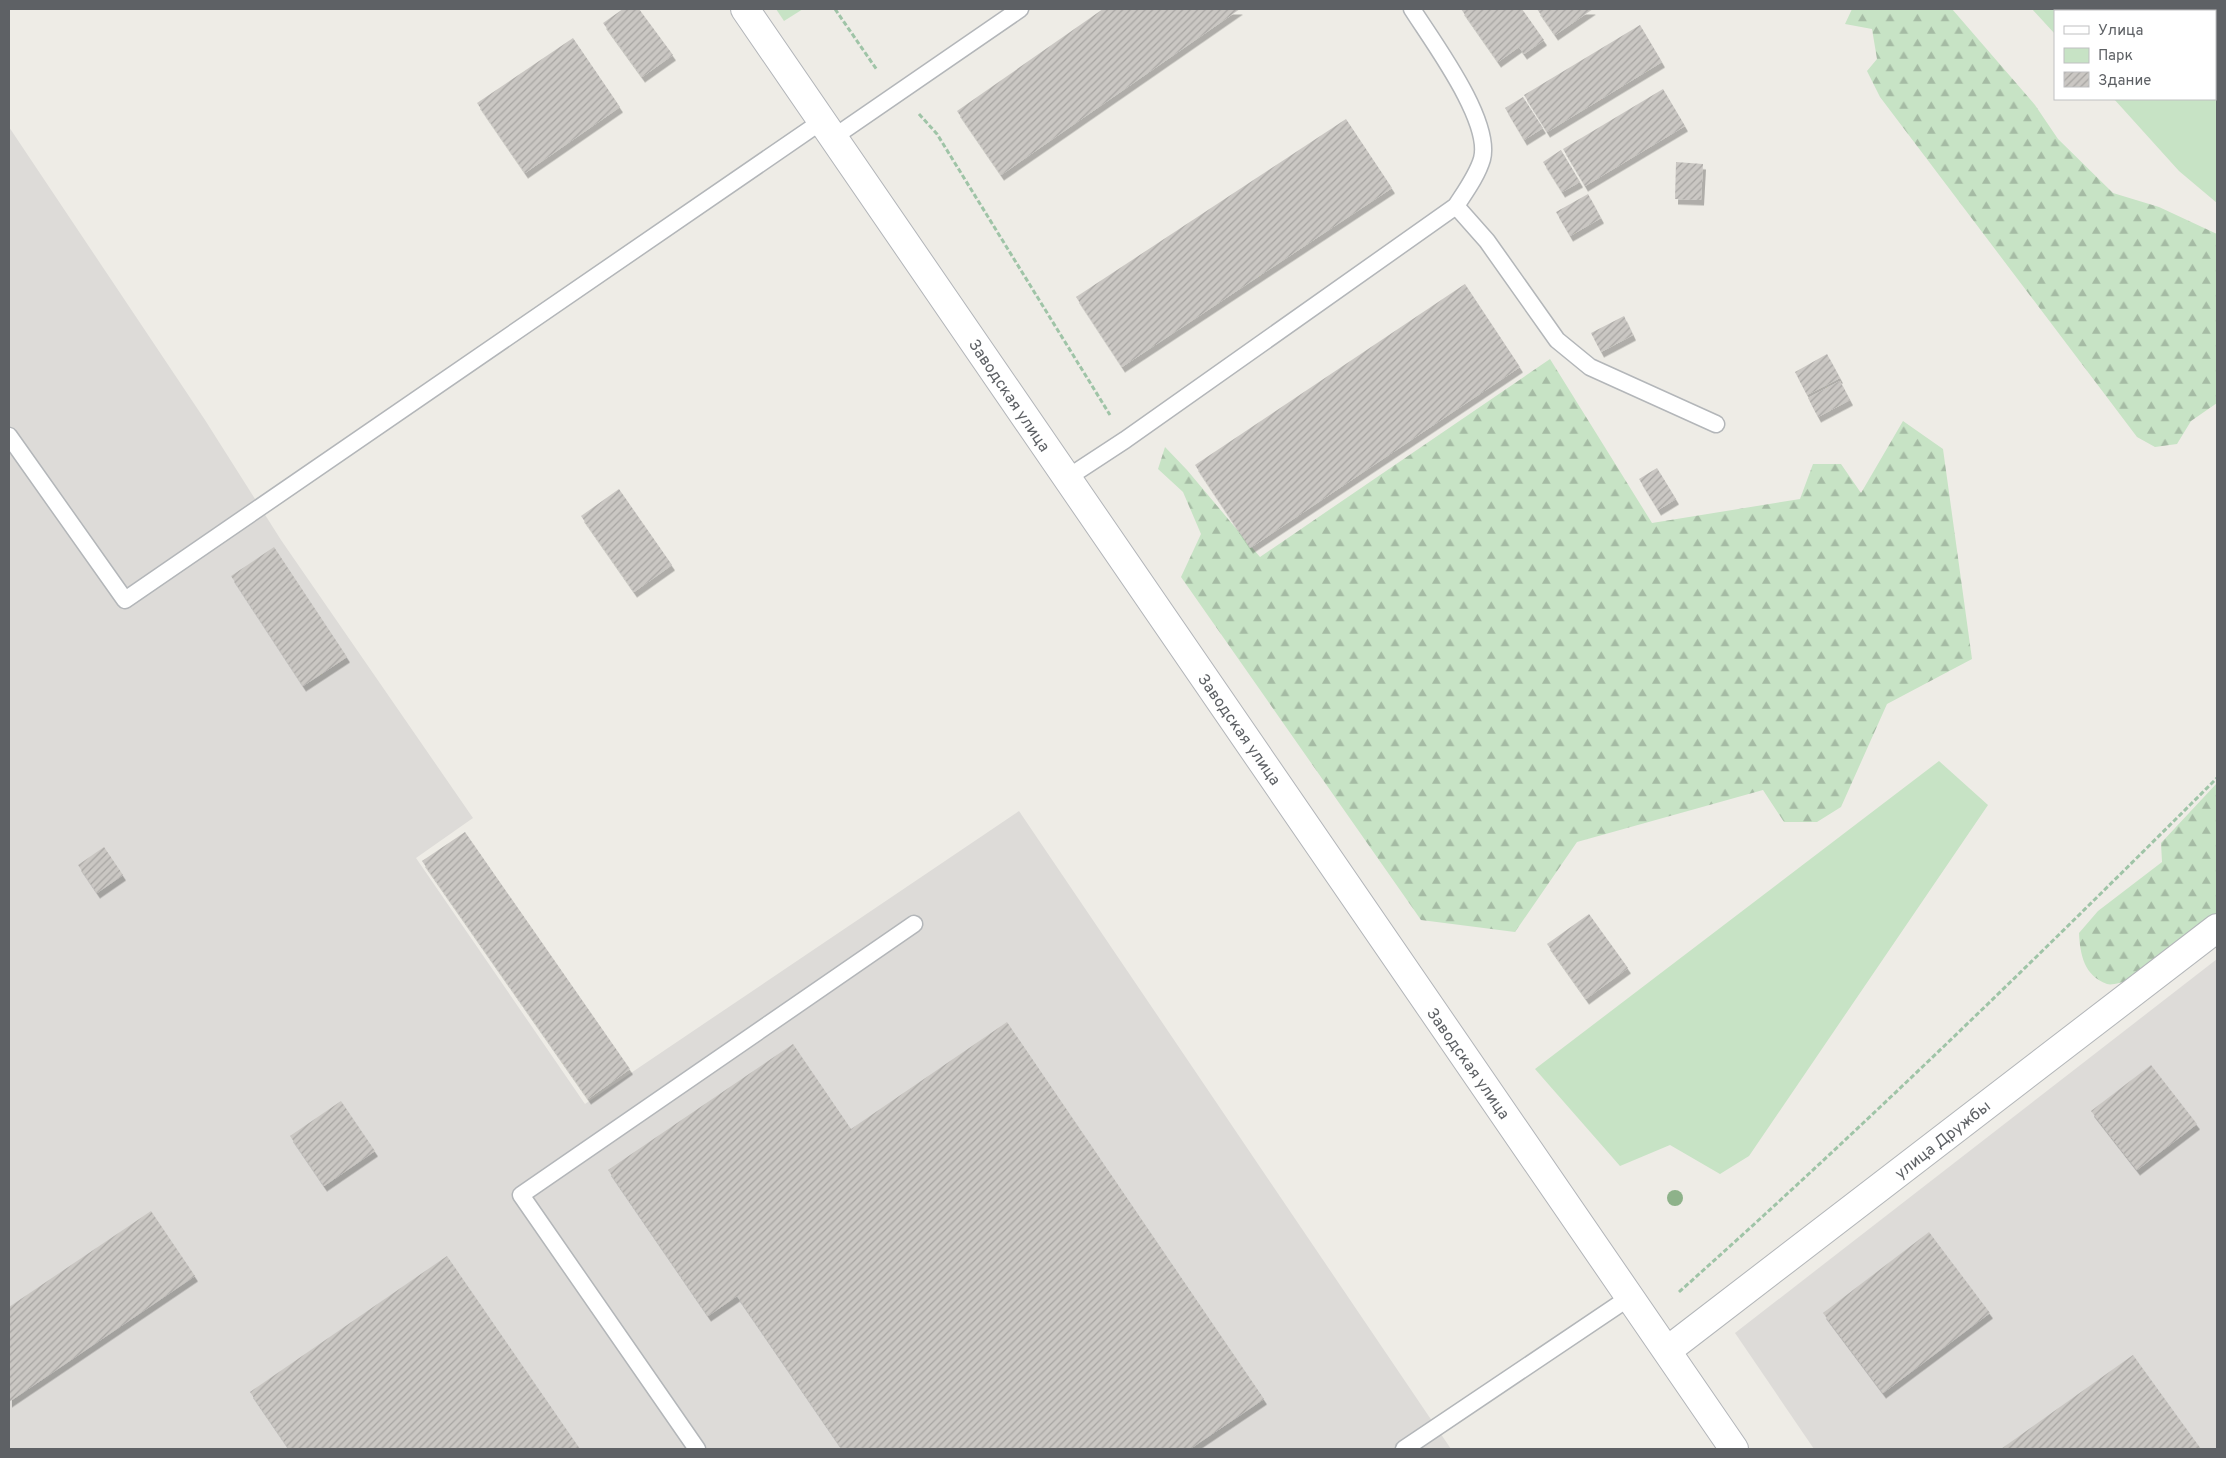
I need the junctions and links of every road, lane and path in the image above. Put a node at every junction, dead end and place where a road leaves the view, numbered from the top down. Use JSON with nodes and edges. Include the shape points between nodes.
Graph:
{"nodes":[{"id":1,"x":745,"y":9,"type":"edge"},
{"id":2,"x":835,"y":9,"type":"edge"},
{"id":3,"x":1020,"y":9,"type":"edge"},
{"id":4,"x":1412,"y":9,"type":"edge"},
{"id":5,"x":898,"y":92,"type":"junction"},
{"id":6,"x":828,"y":129,"type":"junction"},
{"id":7,"x":1456,"y":206,"type":"junction"},
{"id":8,"x":1716,"y":424,"type":"dead end"},
{"id":9,"x":9,"y":436,"type":"edge"},
{"id":10,"x":1125,"y":440,"type":"junction"},
{"id":11,"x":1067,"y":478,"type":"junction"},
{"id":12,"x":2217,"y":778,"type":"edge"},
{"id":13,"x":914,"y":924,"type":"dead end"},
{"id":14,"x":2217,"y":928,"type":"edge"},
{"id":15,"x":1630,"y":1297,"type":"junction"},
{"id":16,"x":1647,"y":1321,"type":"junction"},
{"id":17,"x":1668,"y":1350,"type":"junction"},
{"id":18,"x":697,"y":1449,"type":"edge"},
{"id":19,"x":1404,"y":1449,"type":"edge"},
{"id":20,"x":1734,"y":1449,"type":"edge"}],
"edges":[{"from":1,"to":6,"type":"street","name":"Заводская улица"},
{"from":2,"to":5,"type":"path","via":[[885,81]]},
{"from":3,"to":5,"type":"lane"},
{"from":4,"to":7,"type":"lane","via":[[1470,102],[1481,131],[1482,158],[1467,191]]},
{"from":5,"to":6,"type":"lane"},
{"from":5,"to":10,"type":"path","via":[[937,134]]},
{"from":6,"to":9,"type":"lane","via":[[125,600]]},
{"from":6,"to":11,"type":"street","name":"Заводская улица"},
{"from":7,"to":8,"type":"lane","via":[[1487,241],[1557,340],[1590,366]]},
{"from":7,"to":10,"type":"lane"},
{"from":10,"to":11,"type":"lane"},
{"from":11,"to":15,"type":"street","name":"Заводская улица"},
{"from":12,"to":16,"type":"path","via":[[2054,941],[1755,1225]]},
{"from":13,"to":18,"type":"lane","via":[[521,1195]]},
{"from":14,"to":17,"type":"street","name":"улица Дружбы"},
{"from":15,"to":16,"type":"street","name":"Заводская улица"},
{"from":15,"to":19,"type":"lane"},
{"from":16,"to":17,"type":"street","name":"Заводская улица"},
{"from":17,"to":20,"type":"street","name":"Заводская улица"}]}
